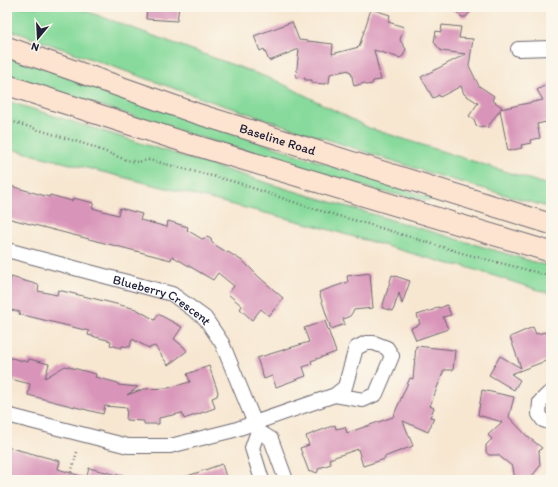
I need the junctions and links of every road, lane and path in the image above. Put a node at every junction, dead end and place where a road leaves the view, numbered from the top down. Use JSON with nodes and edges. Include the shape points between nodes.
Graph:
{"nodes":[{"id":1,"x":7,"y":47,"type":"edge"},
{"id":2,"x":518,"y":48,"type":"dead end"},
{"id":3,"x":551,"y":48,"type":"edge"},
{"id":4,"x":7,"y":85,"type":"edge"},
{"id":5,"x":7,"y":120,"type":"edge"},
{"id":6,"x":551,"y":224,"type":"edge"},
{"id":7,"x":7,"y":250,"type":"edge"},
{"id":8,"x":551,"y":252,"type":"edge"},
{"id":9,"x":551,"y":276,"type":"edge"},
{"id":10,"x":551,"y":394,"type":"edge"},
{"id":11,"x":335,"y":395,"type":"junction"},
{"id":12,"x":7,"y":415,"type":"edge"},
{"id":13,"x":551,"y":423,"type":"edge"},
{"id":14,"x":256,"y":427,"type":"junction"},
{"id":15,"x":76,"y":452,"type":"dead end"},
{"id":16,"x":70,"y":480,"type":"edge"},
{"id":17,"x":262,"y":480,"type":"edge"},
{"id":18,"x":286,"y":480,"type":"edge"}],
"edges":[{"from":1,"to":6,"type":"main road","name":"Baseline Road","via":[[195,114]]},
{"from":2,"to":3,"type":"street"},
{"from":4,"to":8,"type":"main road","via":[[184,142]]},
{"from":5,"to":9,"type":"path","via":[[91,146],[126,160],[149,160],[235,182],[314,209]]},
{"from":7,"to":14,"type":"street","name":"Blueberry Crescent","via":[[172,294],[205,318],[222,343]]},
{"from":10,"to":13,"type":"street","via":[[540,402],[539,414],[543,420]]},
{"from":11,"to":11,"type":"street","via":[[363,400],[376,394],[392,356],[387,348],[374,343],[366,343],[356,348],[345,388]]},
{"from":11,"to":14,"type":"street"},
{"from":12,"to":14,"type":"street","via":[[128,446],[170,446]]},
{"from":14,"to":17,"type":"street","via":[[252,448]]},
{"from":14,"to":18,"type":"street","name":"Blueberry Crescent","via":[[271,439]]},
{"from":15,"to":16,"type":"path"}]}
